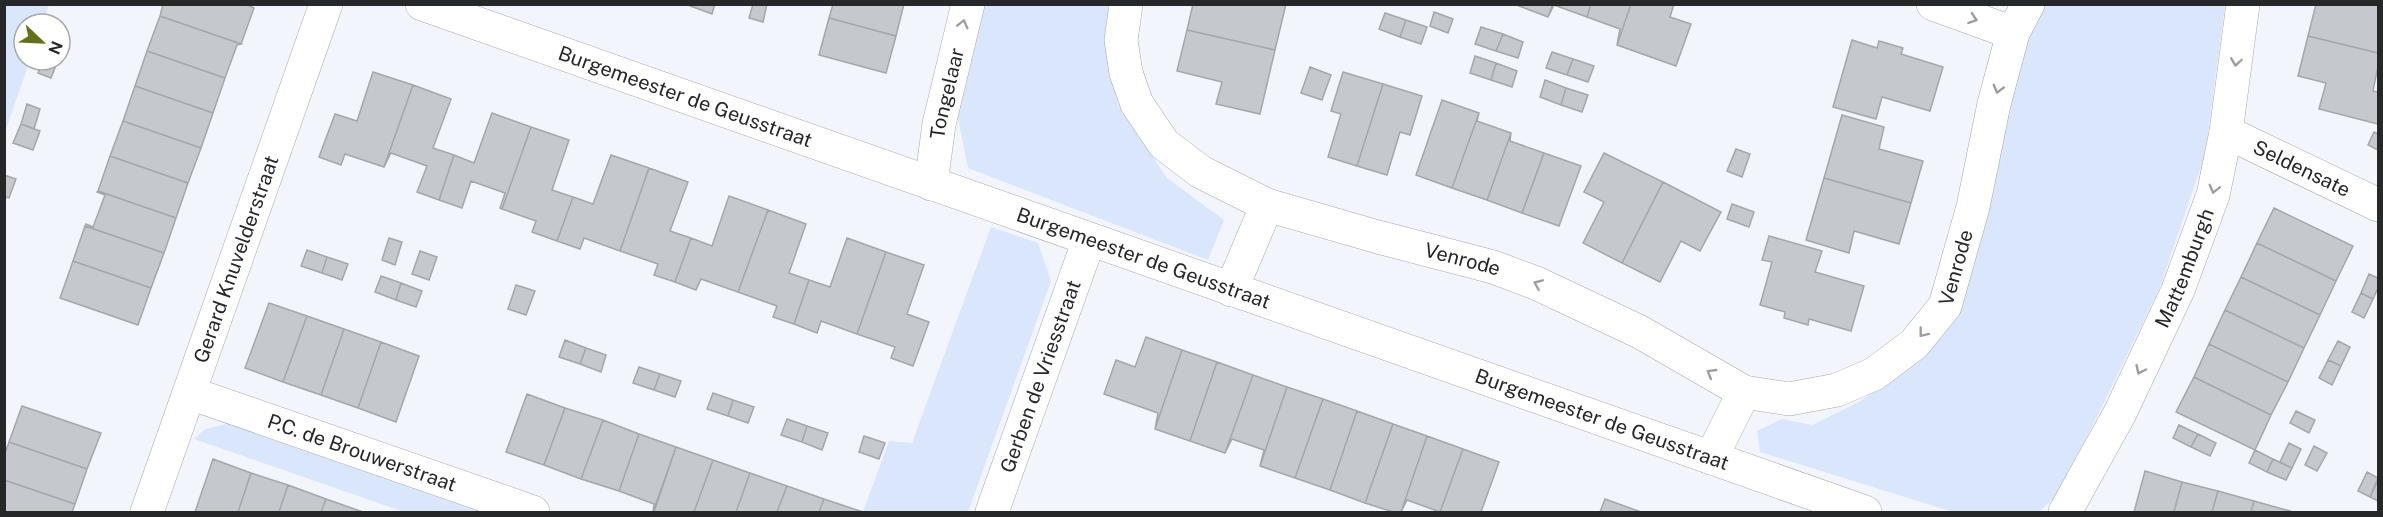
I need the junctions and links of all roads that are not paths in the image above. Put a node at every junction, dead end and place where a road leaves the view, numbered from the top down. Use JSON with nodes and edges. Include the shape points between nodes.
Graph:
{"nodes":[{"id":1,"x":326,"y":4,"type":"edge"},
{"id":2,"x":422,"y":4,"type":"edge"},
{"id":3,"x":968,"y":4,"type":"edge"},
{"id":4,"x":1126,"y":4,"type":"edge"},
{"id":5,"x":1933,"y":4,"type":"edge"},
{"id":6,"x":2243,"y":4,"type":"edge"},
{"id":7,"x":2021,"y":19,"type":"edge"},
{"id":8,"x":2226,"y":132,"type":"junction"},
{"id":9,"x":931,"y":184,"type":"junction"},
{"id":10,"x":1267,"y":205,"type":"junction"},
{"id":11,"x":2379,"y":205,"type":"edge"},
{"id":12,"x":1089,"y":240,"type":"junction"},
{"id":13,"x":1231,"y":290,"type":"junction"},
{"id":14,"x":1743,"y":392,"type":"junction"},
{"id":15,"x":190,"y":393,"type":"junction"},
{"id":16,"x":1711,"y":458,"type":"junction"},
{"id":17,"x":147,"y":513,"type":"edge"},
{"id":18,"x":533,"y":513,"type":"edge"},
{"id":19,"x":992,"y":513,"type":"edge"},
{"id":20,"x":1864,"y":513,"type":"edge"},
{"id":21,"x":2065,"y":513,"type":"edge"}],
"edges":[{"from":1,"to":15,"type":"street","name":"Gerard Knuvelderstraat"},
{"from":2,"to":9,"type":"street","name":"Burgemeester de Geusstraat"},
{"from":9,"to":3,"type":"street","name":"Tongelaar","one_way":true,"via":[[939,124]]},
{"from":4,"to":10,"type":"street","name":"Venrode","via":[[1121,40],[1126,73],[1137,104],[1164,144],[1202,172]]},
{"from":5,"to":7,"type":"street","one_way":true},
{"from":6,"to":8,"type":"street","name":"Mattemburgh","one_way":true},
{"from":7,"to":14,"type":"street","name":"Venrode","one_way":true,"via":[[1994,104],[1945,306],[1914,344],[1874,374],[1846,386],[1789,399]]},
{"from":8,"to":11,"type":"street","name":"Seldensate"},
{"from":8,"to":21,"type":"street","name":"Mattemburgh","one_way":true,"via":[[2213,195],[2178,290],[2120,412]]},
{"from":9,"to":12,"type":"street","name":"Burgemeester de Geusstraat"},
{"from":10,"to":13,"type":"street"},
{"from":14,"to":10,"type":"street","name":"Venrode","one_way":true,"via":[[1640,332],[1536,283],[1492,267]]},
{"from":12,"to":13,"type":"street","name":"Burgemeester de Geusstraat"},
{"from":12,"to":19,"type":"street","name":"Gerben de Vriesstraat"},
{"from":13,"to":16,"type":"street","name":"Burgemeester de Geusstraat"},
{"from":14,"to":16,"type":"street"},
{"from":15,"to":17,"type":"street","name":"Gerard Knuvelderstraat"},
{"from":15,"to":18,"type":"street","name":"P.C. de Brouwerstraat"},
{"from":16,"to":20,"type":"street","name":"Burgemeester de Geusstraat"}]}
